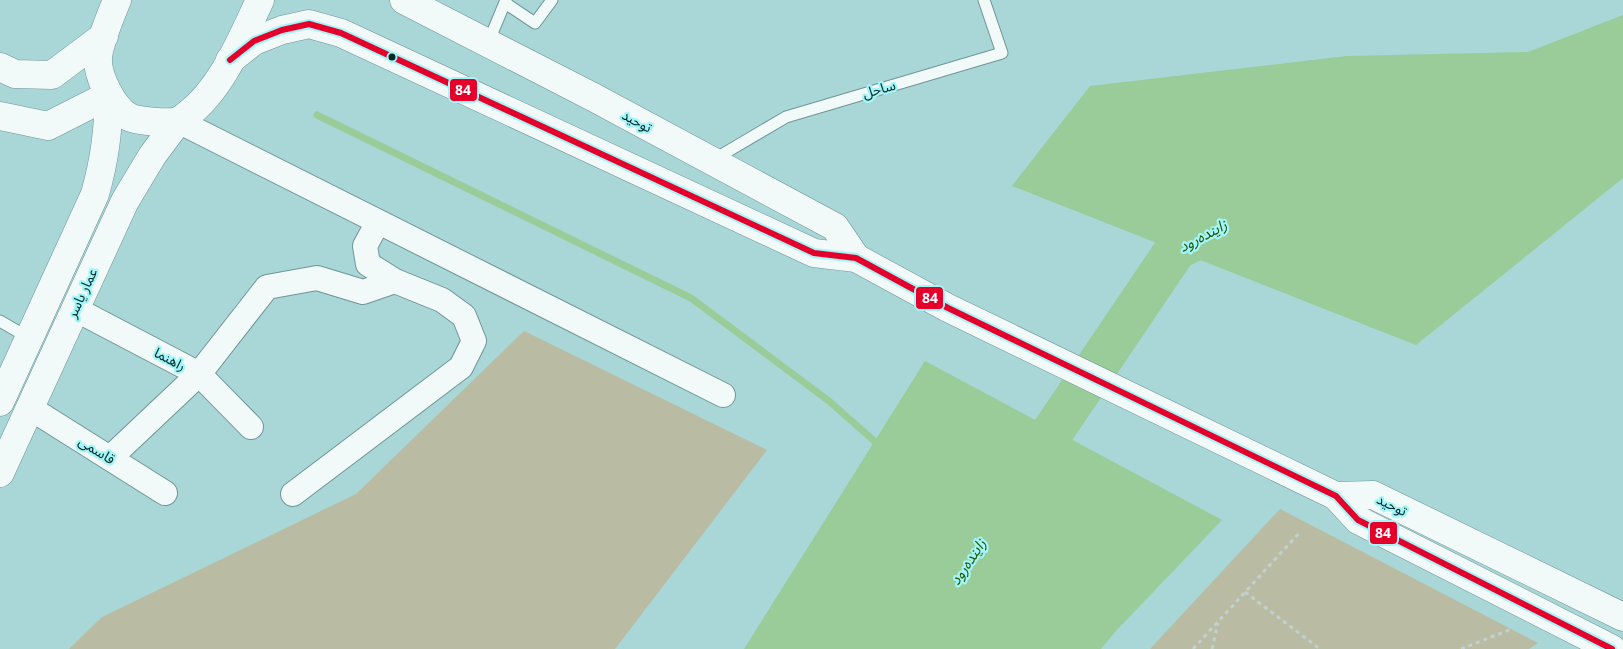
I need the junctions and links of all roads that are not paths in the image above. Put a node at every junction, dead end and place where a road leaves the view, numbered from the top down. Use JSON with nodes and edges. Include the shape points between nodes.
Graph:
{"nodes":[{"id":1,"x":117,"y":0,"type":"edge"},
{"id":2,"x":260,"y":0,"type":"edge"},
{"id":3,"x":404,"y":0,"type":"edge"},
{"id":4,"x":552,"y":0,"type":"edge"},
{"id":5,"x":984,"y":0,"type":"edge"},
{"id":6,"x":505,"y":2,"type":"edge"},
{"id":7,"x":104,"y":36,"type":"junction"},
{"id":8,"x":488,"y":43,"type":"junction"},
{"id":9,"x":230,"y":60,"type":"junction"},
{"id":10,"x":0,"y":67,"type":"edge"},
{"id":11,"x":109,"y":95,"type":"junction"},
{"id":12,"x":0,"y":116,"type":"edge"},
{"id":13,"x":178,"y":121,"type":"junction"},
{"id":14,"x":712,"y":161,"type":"junction"},
{"id":15,"x":378,"y":222,"type":"junction"},
{"id":16,"x":856,"y":258,"type":"junction"},
{"id":17,"x":395,"y":281,"type":"junction"},
{"id":18,"x":75,"y":309,"type":"junction"},
{"id":19,"x":0,"y":322,"type":"edge"},
{"id":20,"x":29,"y":338,"type":"junction"},
{"id":21,"x":199,"y":374,"type":"junction"},
{"id":22,"x":723,"y":395,"type":"dead end"},
{"id":23,"x":0,"y":402,"type":"edge"},
{"id":24,"x":30,"y":408,"type":"junction"},
{"id":25,"x":251,"y":428,"type":"dead end"},
{"id":26,"x":110,"y":458,"type":"junction"},
{"id":27,"x":0,"y":473,"type":"edge"},
{"id":28,"x":164,"y":493,"type":"dead end"},
{"id":29,"x":293,"y":494,"type":"dead end"},
{"id":30,"x":1336,"y":496,"type":"junction"},
{"id":31,"x":1623,"y":616,"type":"edge"},
{"id":32,"x":1580,"y":642,"type":"edge"},
{"id":33,"x":1612,"y":649,"type":"edge"}],
"edges":[{"from":1,"to":7,"type":"main road"},
{"from":2,"to":9,"type":"main road","name":"عمار یاسر"},
{"from":3,"to":8,"type":"main road","name":"توحید"},
{"from":4,"to":6,"type":"lane","via":[[535,23]]},
{"from":5,"to":14,"type":"lane","name":"ساحل","via":[[1002,53],[786,116]]},
{"from":6,"to":8,"type":"lane"},
{"from":7,"to":10,"type":"main road","via":[[52,75],[16,74]]},
{"from":7,"to":11,"type":"main road","via":[[98,59],[103,84]]},
{"from":8,"to":14,"type":"main road","name":"توحید"},
{"from":9,"to":13,"type":"main road","name":"عمار یاسر","via":[[212,90],[195,109]]},
{"from":9,"to":16,"type":"main road","name":"توحید","via":[[254,41],[282,30],[309,24],[341,34],[814,253]]},
{"from":11,"to":12,"type":"main road","via":[[48,126]]},
{"from":11,"to":13,"type":"main road","via":[[129,116],[154,122]]},
{"from":11,"to":20,"type":"main road","via":[[107,139],[95,194]]},
{"from":13,"to":15,"type":"street"},
{"from":13,"to":18,"type":"main road","name":"عمار یاسر","via":[[125,201]]},
{"from":14,"to":16,"type":"main road","name":"توحید","via":[[835,227]]},
{"from":15,"to":17,"type":"street","via":[[364,246],[368,264]]},
{"from":15,"to":22,"type":"street"},
{"from":16,"to":30,"type":"main road","name":"توحید","via":[[948,308]]},
{"from":17,"to":21,"type":"street","via":[[363,292],[317,278],[267,287]]},
{"from":17,"to":29,"type":"street","via":[[442,300],[464,316],[474,341],[461,367]]},
{"from":18,"to":21,"type":"street","name":"راهنما"},
{"from":18,"to":24,"type":"main road","name":"عمار یاسر"},
{"from":19,"to":20,"type":"lane"},
{"from":20,"to":23,"type":"main road"},
{"from":21,"to":25,"type":"street","name":"راهنما"},
{"from":21,"to":26,"type":"street"},
{"from":24,"to":26,"type":"street","name":"قاسمی"},
{"from":24,"to":27,"type":"main road","name":"عمار یاسر"},
{"from":26,"to":28,"type":"street","name":"قاسمی"},
{"from":30,"to":31,"type":"main road","name":"توحید","via":[[1373,495]]},
{"from":30,"to":32,"type":"main road","name":"توحید","via":[[1358,520],[1547,616]]},
{"from":32,"to":33,"type":"main road","name":"توحید"}]}
